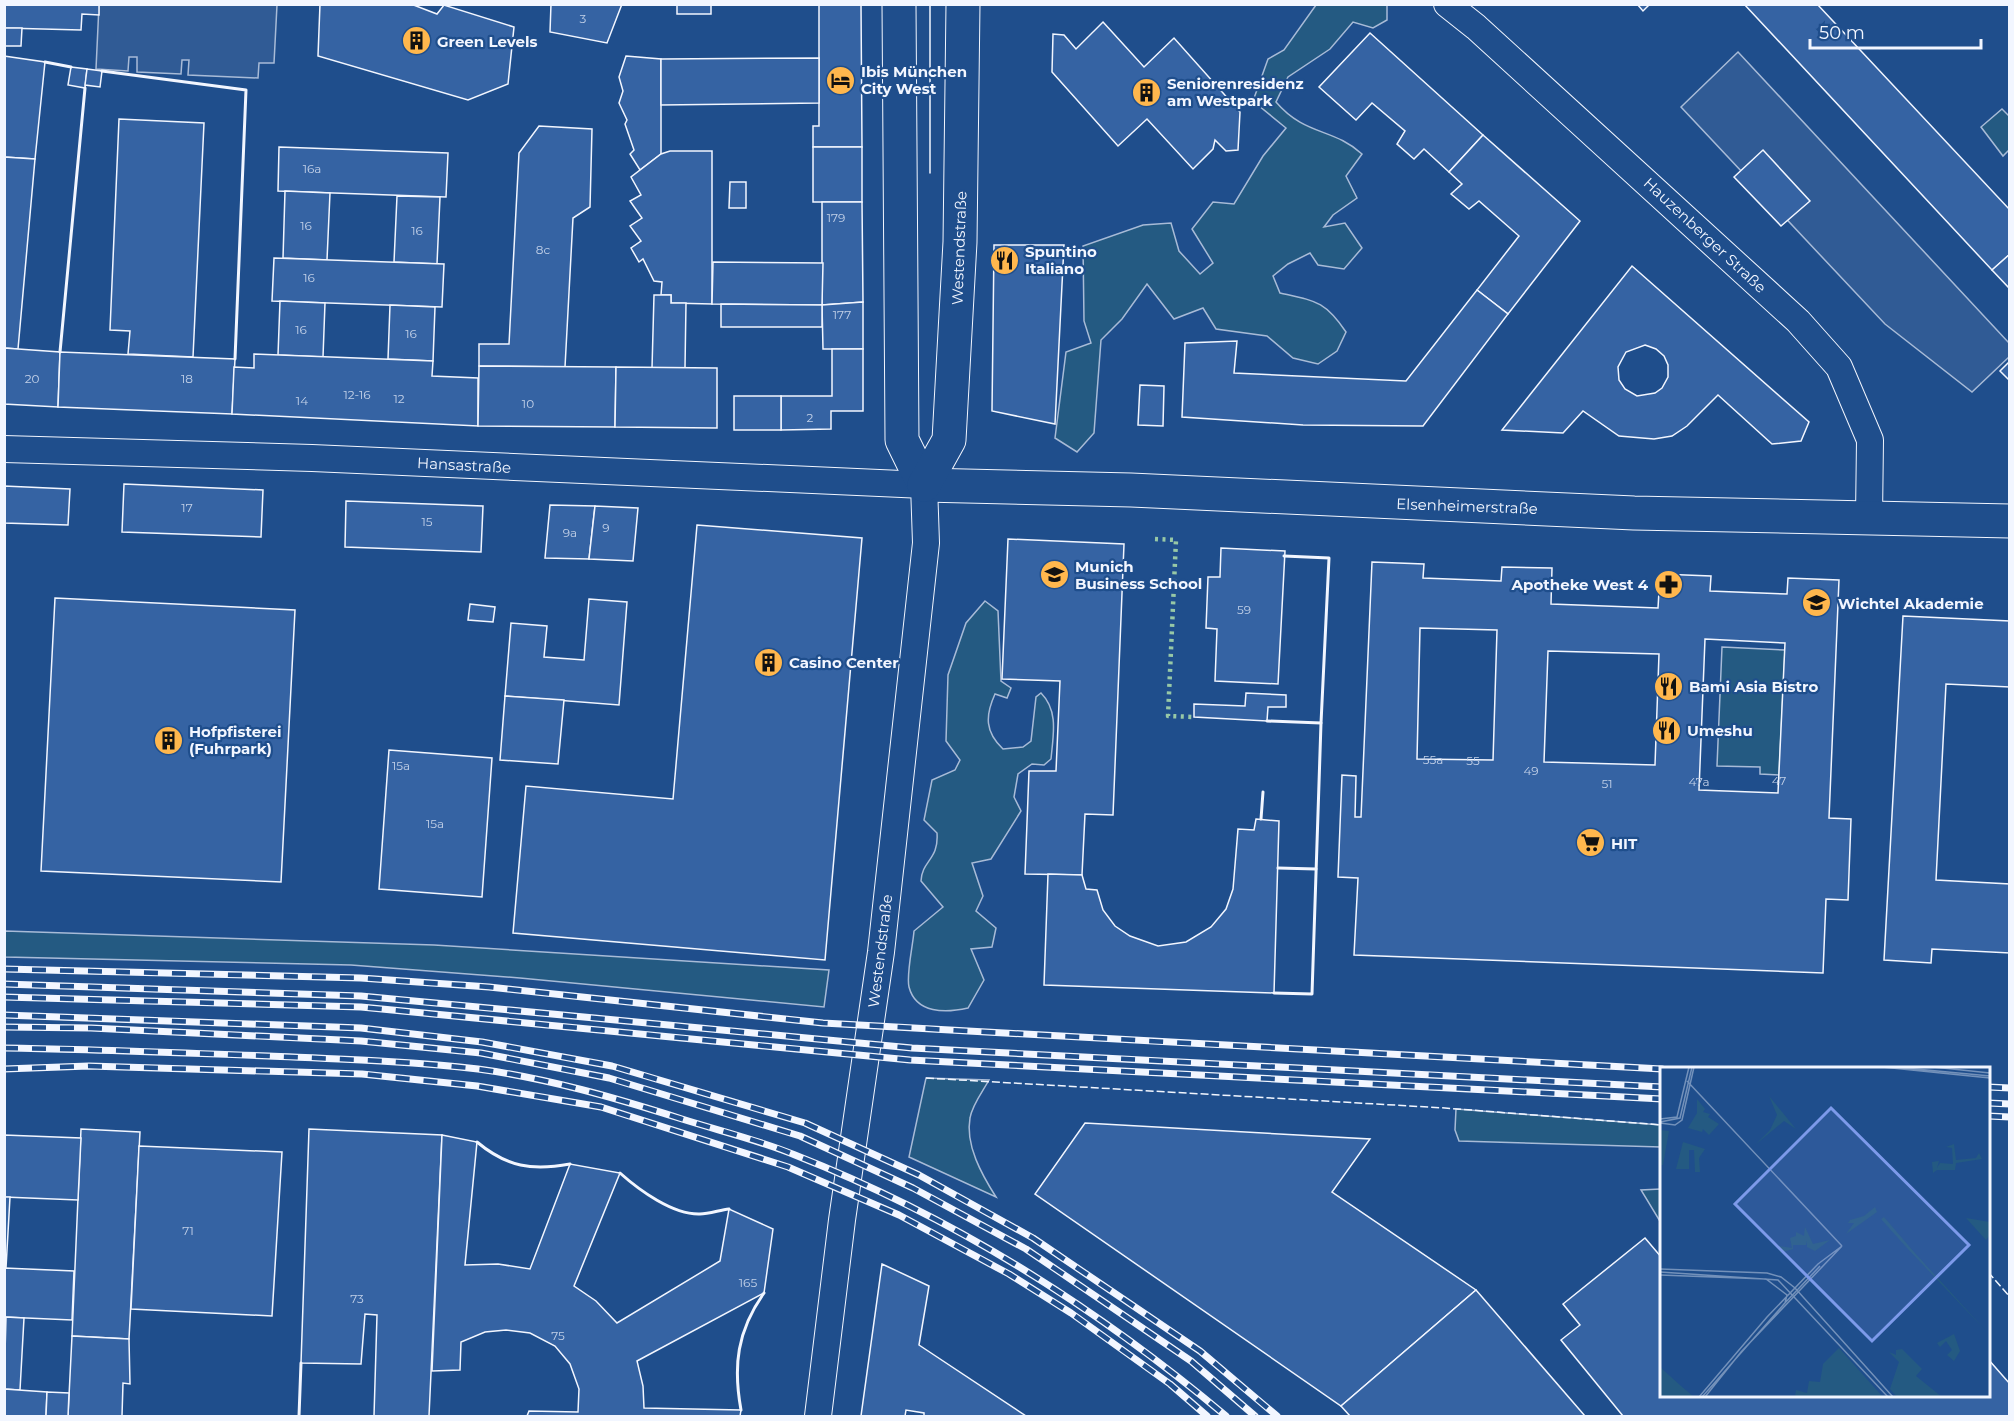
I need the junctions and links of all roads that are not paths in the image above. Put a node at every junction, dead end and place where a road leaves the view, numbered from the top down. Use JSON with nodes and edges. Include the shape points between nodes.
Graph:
{"nodes":[{"id":1,"x":899,"y":4,"type":"edge"},
{"id":2,"x":963,"y":4,"type":"edge"},
{"id":3,"x":1447,"y":4,"type":"edge"},
{"id":4,"x":4,"y":449,"type":"edge"},
{"id":5,"x":924,"y":485,"type":"junction"},
{"id":6,"x":1869,"y":517,"type":"junction"},
{"id":7,"x":2010,"y":521,"type":"edge"},
{"id":8,"x":818,"y":1416,"type":"edge"}],
"edges":[{"from":1,"to":5,"type":"main road","name":"Westendstraße","via":[[902,440]]},
{"from":2,"to":5,"type":"main road","name":"Westendstraße","via":[[960,242],[949,440]]},
{"from":3,"to":6,"type":"street","name":"Hauzenberger Straße","via":[[1798,321],[1839,367],[1870,440]]},
{"from":4,"to":5,"type":"street","name":"Hansastraße","via":[[312,458]]},
{"from":5,"to":6,"type":"main road","name":"Elsenheimerstraße","via":[[1131,490],[1634,513]]},
{"from":5,"to":8,"type":"street","name":"Westendstraße","via":[[926,543],[883,941]]},
{"from":6,"to":7,"type":"main road","name":"Elsenheimerstraße"}]}
